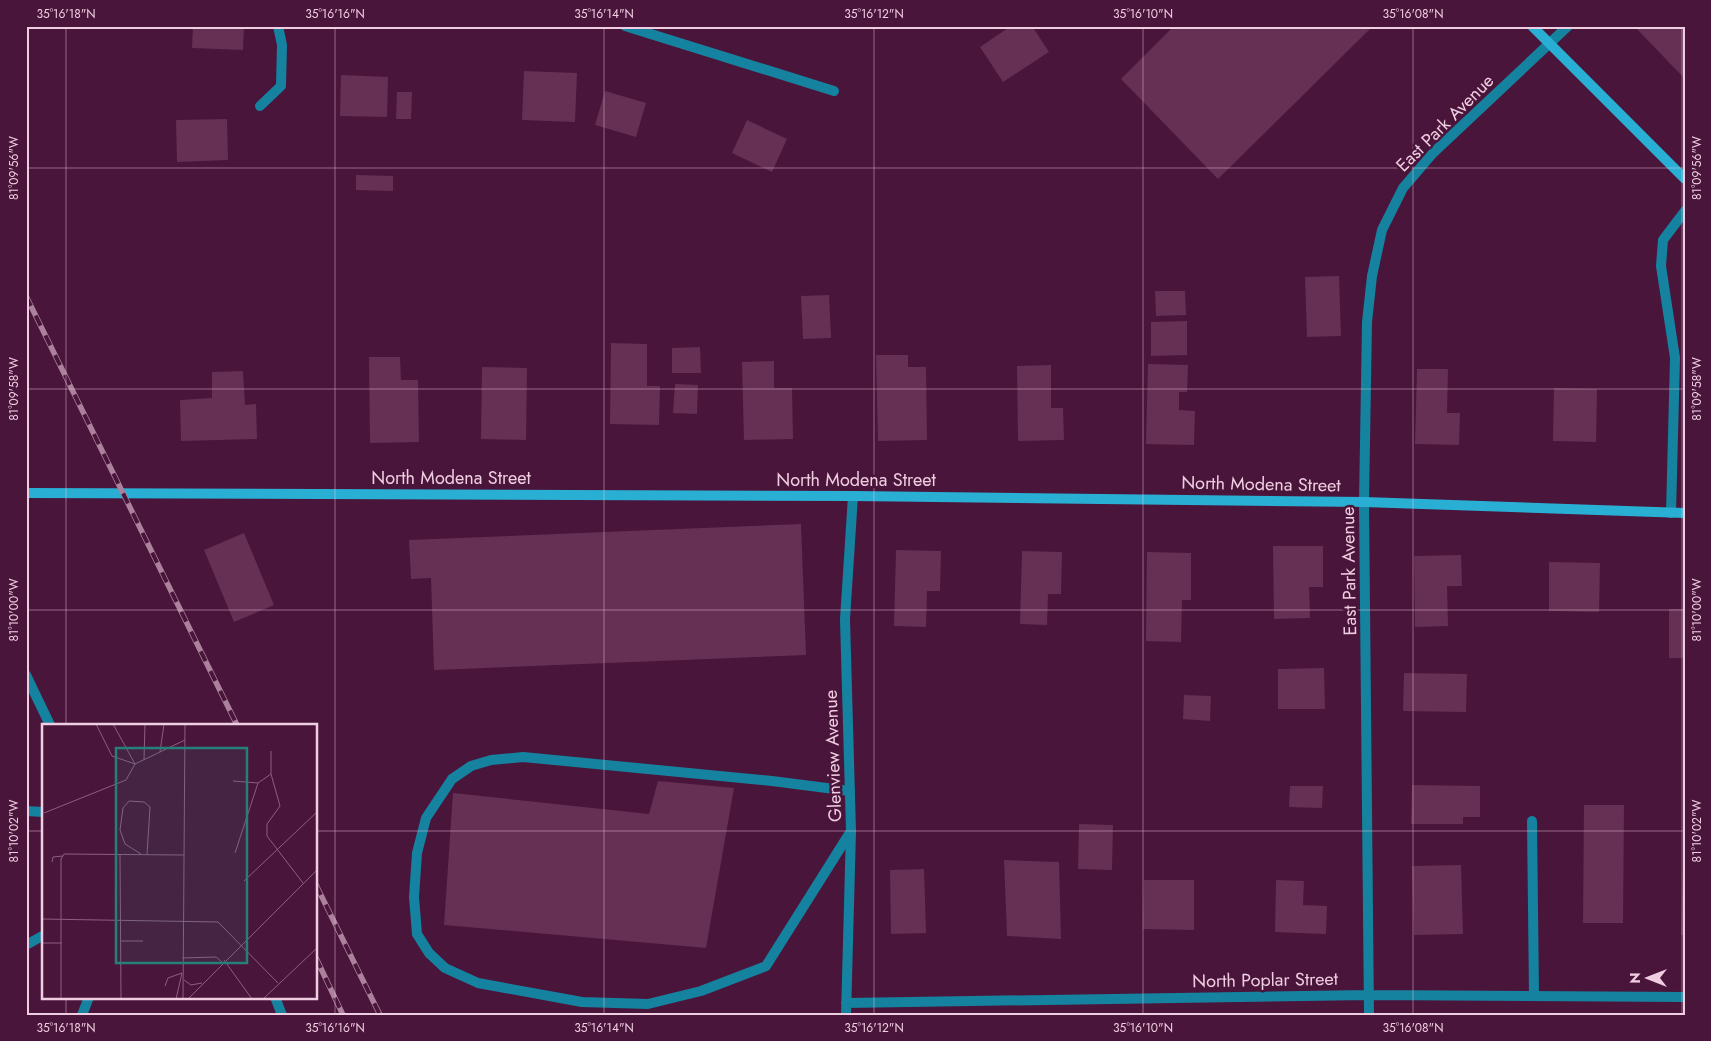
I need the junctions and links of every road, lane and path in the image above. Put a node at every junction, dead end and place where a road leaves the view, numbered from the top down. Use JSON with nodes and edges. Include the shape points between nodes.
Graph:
{"nodes":[{"id":1,"x":278,"y":26,"type":"edge"},
{"id":2,"x":625,"y":26,"type":"edge"},
{"id":3,"x":1532,"y":26,"type":"edge"},
{"id":4,"x":1568,"y":26,"type":"edge"},
{"id":5,"x":1549,"y":44,"type":"junction"},
{"id":6,"x":834,"y":91,"type":"dead end"},
{"id":7,"x":260,"y":106,"type":"dead end"},
{"id":8,"x":1685,"y":179,"type":"edge"},
{"id":9,"x":1685,"y":211,"type":"edge"},
{"id":10,"x":26,"y":493,"type":"edge"},
{"id":11,"x":853,"y":496,"type":"junction"},
{"id":12,"x":1364,"y":502,"type":"junction"},
{"id":13,"x":1671,"y":513,"type":"junction"},
{"id":14,"x":1685,"y":513,"type":"edge"},
{"id":15,"x":26,"y":675,"type":"edge"},
{"id":16,"x":29,"y":686,"type":"edge"},
{"id":17,"x":49,"y":724,"type":"edge"},
{"id":18,"x":850,"y":790,"type":"junction"},
{"id":19,"x":26,"y":811,"type":"edge"},
{"id":20,"x":42,"y":812,"type":"edge"},
{"id":21,"x":1532,"y":821,"type":"dead end"},
{"id":22,"x":851,"y":832,"type":"junction"},
{"id":23,"x":42,"y":936,"type":"edge"},
{"id":24,"x":26,"y":945,"type":"edge"},
{"id":25,"x":1369,"y":994,"type":"junction"},
{"id":26,"x":1534,"y":996,"type":"junction"},
{"id":27,"x":1685,"y":997,"type":"edge"},
{"id":28,"x":89,"y":998,"type":"edge"},
{"id":29,"x":274,"y":998,"type":"edge"},
{"id":30,"x":846,"y":1003,"type":"junction"},
{"id":31,"x":82,"y":1015,"type":"edge"},
{"id":32,"x":282,"y":1015,"type":"edge"},
{"id":33,"x":846,"y":1015,"type":"edge"},
{"id":34,"x":1369,"y":1015,"type":"edge"}],
"edges":[{"from":1,"to":7,"type":"street","via":[[282,45],[281,86]]},
{"from":2,"to":6,"type":"street"},
{"from":3,"to":5,"type":"street"},
{"from":4,"to":5,"type":"street","name":"East Park Avenue"},
{"from":5,"to":8,"type":"street"},
{"from":5,"to":12,"type":"street","name":"East Park Avenue","via":[[1433,153],[1403,188],[1382,230],[1367,322]]},
{"from":9,"to":13,"type":"street","via":[[1663,240],[1661,266],[1675,358]]},
{"from":10,"to":11,"type":"street","name":"North Modena Street"},
{"from":11,"to":12,"type":"street","name":"North Modena Street"},
{"from":11,"to":18,"type":"street","name":"Glenview Avenue","via":[[845,619]]},
{"from":12,"to":13,"type":"street","name":"North Modena Street"},
{"from":12,"to":25,"type":"street","name":"East Park Avenue"},
{"from":13,"to":14,"type":"street","name":"North Modena Street"},
{"from":15,"to":16,"type":"street"},
{"from":16,"to":17,"type":"street"},
{"from":18,"to":22,"type":"street","name":"Glenview Avenue"},
{"from":18,"to":22,"type":"street","via":[[523,757],[491,760],[471,766],[452,779],[426,818],[417,852],[414,897],[417,934],[429,953],[445,968],[478,983],[582,1002],[648,1004],[701,991],[766,966]]},
{"from":19,"to":20,"type":"street"},
{"from":21,"to":26,"type":"street"},
{"from":22,"to":30,"type":"street","name":"Glenview Avenue"},
{"from":23,"to":24,"type":"street"},
{"from":25,"to":26,"type":"street","name":"North Poplar Street"},
{"from":25,"to":30,"type":"street","name":"North Poplar Street"},
{"from":25,"to":34,"type":"street","name":"East Park Avenue"},
{"from":26,"to":27,"type":"street","name":"North Poplar Street"},
{"from":28,"to":31,"type":"street"},
{"from":29,"to":32,"type":"street"},
{"from":30,"to":33,"type":"street","name":"Glenview Avenue"}]}
